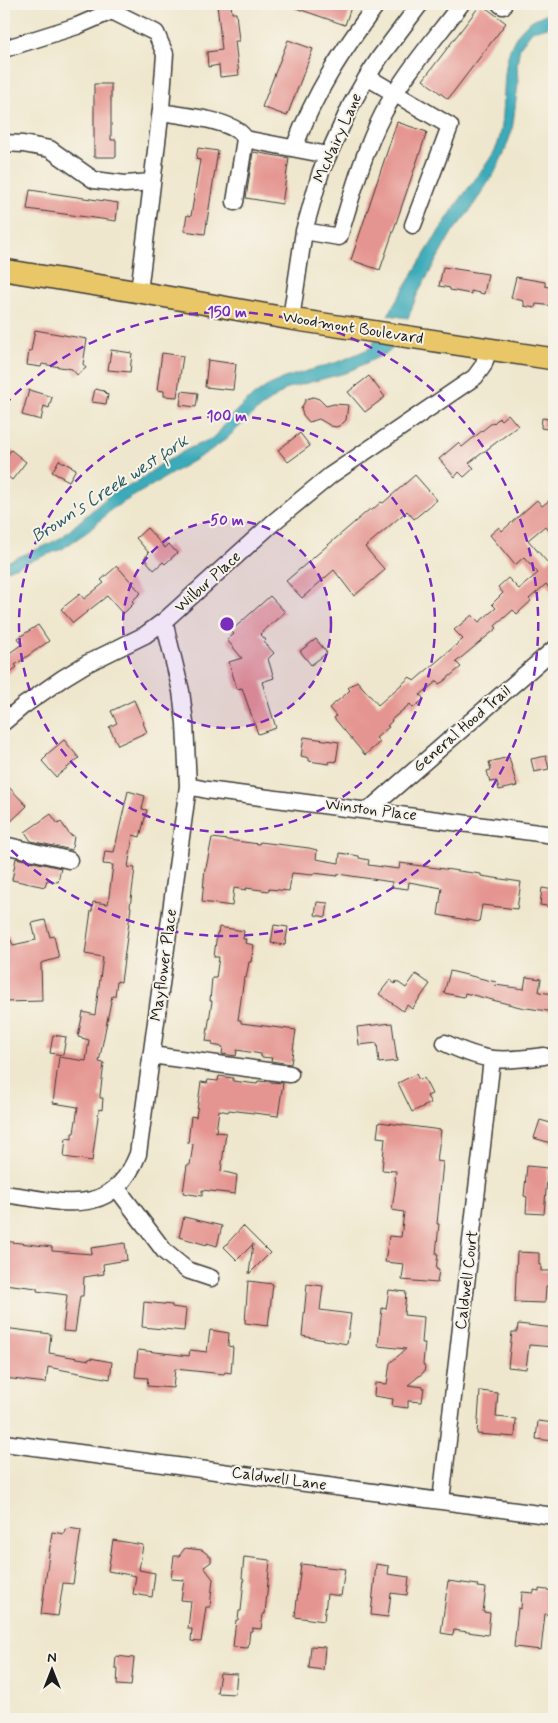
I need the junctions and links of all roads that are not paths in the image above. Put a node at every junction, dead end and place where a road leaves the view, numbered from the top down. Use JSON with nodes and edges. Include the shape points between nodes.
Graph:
{"nodes":[{"id":1,"x":377,"y":4,"type":"edge"},
{"id":2,"x":420,"y":4,"type":"edge"},
{"id":3,"x":461,"y":4,"type":"edge"},
{"id":4,"x":119,"y":7,"type":"edge"},
{"id":5,"x":4,"y":49,"type":"edge"},
{"id":6,"x":367,"y":77,"type":"junction"},
{"id":7,"x":396,"y":94,"type":"junction"},
{"id":8,"x":161,"y":112,"type":"junction"},
{"id":9,"x":245,"y":139,"type":"junction"},
{"id":10,"x":4,"y":143,"type":"edge"},
{"id":11,"x":294,"y":148,"type":"junction"},
{"id":12,"x":328,"y":155,"type":"junction"},
{"id":13,"x":152,"y":182,"type":"junction"},
{"id":14,"x":235,"y":202,"type":"dead end"},
{"id":15,"x":413,"y":225,"type":"dead end"},
{"id":16,"x":304,"y":231,"type":"junction"},
{"id":17,"x":4,"y":273,"type":"edge"},
{"id":18,"x":139,"y":292,"type":"junction"},
{"id":19,"x":291,"y":319,"type":"junction"},
{"id":20,"x":489,"y":349,"type":"junction"},
{"id":21,"x":554,"y":359,"type":"edge"},
{"id":22,"x":164,"y":621,"type":"junction"},
{"id":23,"x":554,"y":649,"type":"edge"},
{"id":24,"x":4,"y":722,"type":"edge"},
{"id":25,"x":188,"y":786,"type":"junction"},
{"id":26,"x":370,"y":810,"type":"junction"},
{"id":27,"x":554,"y":835,"type":"edge"},
{"id":28,"x":4,"y":845,"type":"edge"},
{"id":29,"x":69,"y":860,"type":"dead end"},
{"id":30,"x":445,"y":1043,"type":"dead end"},
{"id":31,"x":151,"y":1055,"type":"junction"},
{"id":32,"x":544,"y":1056,"type":"dead end"},
{"id":33,"x":492,"y":1059,"type":"junction"},
{"id":34,"x":290,"y":1074,"type":"dead end"},
{"id":35,"x":116,"y":1187,"type":"junction"},
{"id":36,"x":4,"y":1194,"type":"edge"},
{"id":37,"x":211,"y":1278,"type":"dead end"},
{"id":38,"x":4,"y":1443,"type":"edge"},
{"id":39,"x":441,"y":1500,"type":"junction"},
{"id":40,"x":554,"y":1516,"type":"edge"}],
"edges":[{"from":1,"to":11,"type":"street","via":[[314,99]]},
{"from":2,"to":6,"type":"street","name":"McNairy Lane"},
{"from":3,"to":7,"type":"street"},
{"from":4,"to":5,"type":"street","via":[[77,26]]},
{"from":4,"to":8,"type":"street","via":[[156,33],[165,54]]},
{"from":6,"to":7,"type":"street"},
{"from":6,"to":12,"type":"street","name":"McNairy Lane"},
{"from":7,"to":15,"type":"street","via":[[450,126]]},
{"from":7,"to":16,"type":"street","via":[[369,145],[339,237]]},
{"from":8,"to":9,"type":"street","via":[[224,124],[239,130]]},
{"from":8,"to":13,"type":"street"},
{"from":9,"to":11,"type":"street"},
{"from":9,"to":14,"type":"street"},
{"from":10,"to":13,"type":"street","via":[[50,149],[94,180],[125,184]]},
{"from":11,"to":12,"type":"street"},
{"from":12,"to":16,"type":"street","name":"McNairy Lane"},
{"from":13,"to":18,"type":"street"},
{"from":16,"to":19,"type":"street","name":"McNairy Lane"},
{"from":17,"to":18,"type":"main road","name":"Woodmont Boulevard"},
{"from":18,"to":19,"type":"main road","name":"Woodmont Boulevard"},
{"from":19,"to":20,"type":"main road","name":"Woodmont Boulevard"},
{"from":20,"to":21,"type":"main road","name":"Woodmont Boulevard"},
{"from":20,"to":22,"type":"street","name":"Wilbur Place","via":[[484,366],[475,377],[331,475]]},
{"from":22,"to":24,"type":"street","name":"Wilbur Place","via":[[145,635],[63,678]]},
{"from":22,"to":25,"type":"street","name":"Mayflower Place","via":[[181,691]]},
{"from":23,"to":26,"type":"street","name":"General Hood Trail"},
{"from":25,"to":26,"type":"street","name":"Winston Place"},
{"from":25,"to":31,"type":"street","name":"Mayflower Place"},
{"from":26,"to":27,"type":"street","name":"Winston Place"},
{"from":28,"to":29,"type":"street"},
{"from":30,"to":33,"type":"street","via":[[471,1055]]},
{"from":31,"to":34,"type":"street"},
{"from":31,"to":35,"type":"street","name":"Mayflower Place","via":[[138,1154],[129,1173]]},
{"from":32,"to":33,"type":"street"},
{"from":33,"to":39,"type":"street","name":"Caldwell Court"},
{"from":35,"to":36,"type":"street","name":"Mayflower Place","via":[[105,1196],[81,1203]]},
{"from":35,"to":37,"type":"street","via":[[165,1252],[187,1270]]},
{"from":38,"to":39,"type":"street","name":"Caldwell Lane"},
{"from":39,"to":40,"type":"street","name":"Caldwell Lane"}]}
